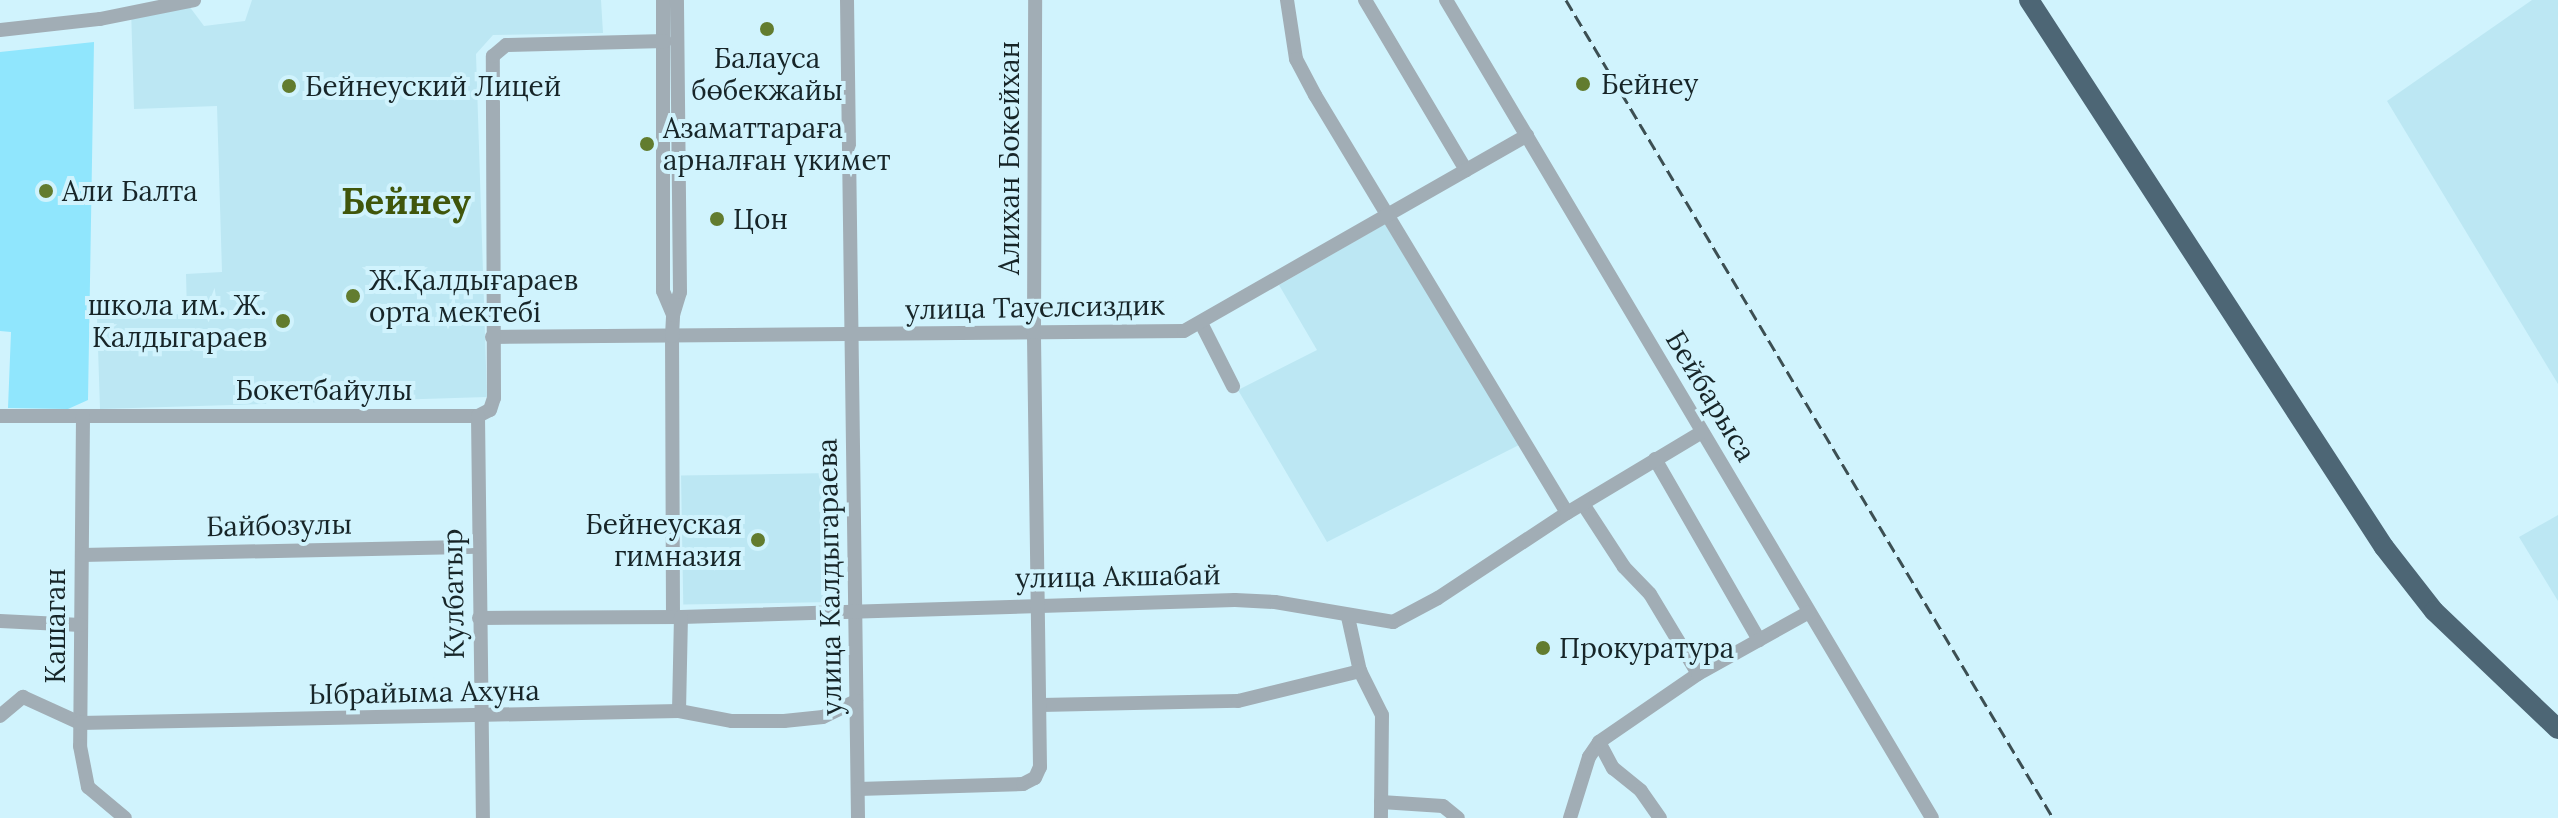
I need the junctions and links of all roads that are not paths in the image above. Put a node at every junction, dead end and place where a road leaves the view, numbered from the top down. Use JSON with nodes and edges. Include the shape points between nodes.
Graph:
{"nodes":[{"id":1,"x":194,"y":0,"type":"edge"},
{"id":2,"x":663,"y":0,"type":"edge"},
{"id":3,"x":677,"y":0,"type":"edge"},
{"id":4,"x":847,"y":0,"type":"edge"},
{"id":5,"x":1035,"y":0,"type":"edge"},
{"id":6,"x":1287,"y":0,"type":"edge"},
{"id":7,"x":1365,"y":0,"type":"edge"},
{"id":8,"x":1446,"y":0,"type":"edge"},
{"id":9,"x":2029,"y":0,"type":"edge"},
{"id":10,"x":0,"y":30,"type":"edge"},
{"id":11,"x":665,"y":41,"type":"junction"},
{"id":12,"x":1527,"y":135,"type":"junction"},
{"id":13,"x":1466,"y":170,"type":"junction"},
{"id":14,"x":671,"y":179,"type":"junction"},
{"id":15,"x":1388,"y":215,"type":"junction"},
{"id":16,"x":1201,"y":323,"type":"junction"},
{"id":17,"x":1034,"y":332,"type":"junction"},
{"id":18,"x":853,"y":335,"type":"junction"},
{"id":19,"x":672,"y":336,"type":"junction"},
{"id":20,"x":492,"y":337,"type":"junction"},
{"id":21,"x":1233,"y":386,"type":"dead end"},
{"id":22,"x":0,"y":416,"type":"edge"},
{"id":23,"x":83,"y":416,"type":"junction"},
{"id":24,"x":478,"y":416,"type":"junction"},
{"id":25,"x":1702,"y":432,"type":"junction"},
{"id":26,"x":1655,"y":459,"type":"junction"},
{"id":27,"x":1583,"y":504,"type":"junction"},
{"id":28,"x":1567,"y":513,"type":"junction"},
{"id":29,"x":477,"y":547,"type":"junction"},
{"id":30,"x":82,"y":555,"type":"junction"},
{"id":31,"x":1038,"y":604,"type":"junction"},
{"id":32,"x":855,"y":610,"type":"junction"},
{"id":33,"x":1809,"y":612,"type":"junction"},
{"id":34,"x":677,"y":617,"type":"junction"},
{"id":35,"x":1348,"y":617,"type":"junction"},
{"id":36,"x":479,"y":618,"type":"junction"},
{"id":37,"x":0,"y":621,"type":"edge"},
{"id":38,"x":81,"y":625,"type":"junction"},
{"id":39,"x":1759,"y":640,"type":"junction"},
{"id":40,"x":1360,"y":671,"type":"junction"},
{"id":41,"x":1698,"y":674,"type":"junction"},
{"id":42,"x":856,"y":701,"type":"junction"},
{"id":43,"x":1041,"y":705,"type":"junction"},
{"id":44,"x":679,"y":711,"type":"junction"},
{"id":45,"x":0,"y":716,"type":"edge"},
{"id":46,"x":483,"y":718,"type":"junction"},
{"id":47,"x":80,"y":723,"type":"junction"},
{"id":48,"x":2558,"y":729,"type":"edge"},
{"id":49,"x":1599,"y":742,"type":"junction"},
{"id":50,"x":858,"y":789,"type":"junction"},
{"id":51,"x":1381,"y":802,"type":"junction"},
{"id":52,"x":125,"y":818,"type":"edge"},
{"id":53,"x":483,"y":818,"type":"edge"},
{"id":54,"x":858,"y":818,"type":"edge"},
{"id":55,"x":1381,"y":818,"type":"edge"},
{"id":56,"x":1458,"y":818,"type":"edge"},
{"id":57,"x":1570,"y":818,"type":"edge"},
{"id":58,"x":1660,"y":818,"type":"edge"},
{"id":59,"x":1932,"y":818,"type":"edge"}],
"edges":[{"from":1,"to":10,"type":"street","via":[[100,19]]},
{"from":2,"to":11,"type":"street"},
{"from":3,"to":14,"type":"street"},
{"from":4,"to":18,"type":"street","name":"улица Калдыгараева"},
{"from":5,"to":17,"type":"street","name":"Алихан Бокейхан"},
{"from":6,"to":15,"type":"street","via":[[1296,59]]},
{"from":7,"to":13,"type":"street"},
{"from":8,"to":12,"type":"street","name":"Бейбарыса"},
{"from":9,"to":48,"type":"highway","via":[[2384,547],[2434,611]]},
{"from":11,"to":14,"type":"street"},
{"from":11,"to":20,"type":"street","via":[[506,45],[493,56]]},
{"from":12,"to":13,"type":"street","name":"улица Тауелсиздик"},
{"from":12,"to":25,"type":"street","name":"Бейбарыса"},
{"from":13,"to":15,"type":"street","name":"улица Тауелсиздик"},
{"from":14,"to":19,"type":"street","via":[[663,291],[673,315]]},
{"from":15,"to":16,"type":"street","name":"улица Тауелсиздик"},
{"from":15,"to":28,"type":"street"},
{"from":16,"to":17,"type":"street","name":"улица Тауелсиздик","via":[[1166,333]]},
{"from":16,"to":21,"type":"street"},
{"from":17,"to":18,"type":"street","name":"улица Тауелсиздик"},
{"from":17,"to":31,"type":"street","name":"Алихан Бокейхан"},
{"from":18,"to":19,"type":"street","name":"улица Тауелсиздик"},
{"from":18,"to":32,"type":"street","name":"улица Калдыгараева"},
{"from":19,"to":20,"type":"street","name":"улица Тауелсиздик"},
{"from":19,"to":34,"type":"street"},
{"from":20,"to":24,"type":"street","via":[[494,398],[490,410]]},
{"from":22,"to":23,"type":"street","name":"Бокетбайулы"},
{"from":23,"to":24,"type":"street","name":"Бокетбайулы"},
{"from":23,"to":30,"type":"street","name":"Кашаган"},
{"from":24,"to":29,"type":"street","name":"Кулбатыр"},
{"from":25,"to":26,"type":"street","name":"улица Акшабай"},
{"from":25,"to":33,"type":"street","name":"Бейбарыса"},
{"from":26,"to":27,"type":"street","name":"улица Акшабай"},
{"from":26,"to":39,"type":"street"},
{"from":27,"to":28,"type":"street","name":"улица Акшабай"},
{"from":27,"to":41,"type":"street","via":[[1624,567],[1650,594]]},
{"from":28,"to":35,"type":"street","name":"улица Акшабай","via":[[1400,620]]},
{"from":29,"to":30,"type":"street","name":"Байбозулы"},
{"from":29,"to":36,"type":"street","name":"Кулбатыр"},
{"from":30,"to":38,"type":"street","name":"Кашаган"},
{"from":31,"to":32,"type":"street","name":"улица Акшабай"},
{"from":31,"to":35,"type":"street","name":"улица Акшабай","via":[[1235,600]]},
{"from":31,"to":43,"type":"street","name":"Алихан Бокейхан"},
{"from":32,"to":34,"type":"street","name":"улица Акшабай"},
{"from":32,"to":42,"type":"street","name":"улица Калдыгараева"},
{"from":33,"to":39,"type":"street"},
{"from":33,"to":59,"type":"street","name":"Бейбарыса"},
{"from":34,"to":36,"type":"street","name":"улица Акшабай"},
{"from":34,"to":44,"type":"street"},
{"from":35,"to":40,"type":"street"},
{"from":36,"to":46,"type":"street","name":"Кулбатыр"},
{"from":37,"to":38,"type":"street"},
{"from":38,"to":47,"type":"street","name":"Кашаган"},
{"from":39,"to":41,"type":"street"},
{"from":40,"to":43,"type":"street","via":[[1238,701]]},
{"from":40,"to":51,"type":"street","via":[[1382,715]]},
{"from":41,"to":49,"type":"street"},
{"from":42,"to":44,"type":"street","name":"Ыбрайыма Ахуна","via":[[823,717],[784,721],[732,721]]},
{"from":42,"to":50,"type":"street","name":"улица Калдыгараева"},
{"from":43,"to":50,"type":"street","name":"Алихан Бокейхан","via":[[1040,767],[1035,778],[1023,784]]},
{"from":44,"to":46,"type":"street","name":"Ыбрайыма Ахуна"},
{"from":45,"to":47,"type":"street","name":"Ыбрайыма Ахуна","via":[[23,697]]},
{"from":46,"to":47,"type":"street","name":"Ыбрайыма Ахуна"},
{"from":46,"to":53,"type":"street","name":"Кулбатыр"},
{"from":47,"to":52,"type":"street","name":"Кашаган","via":[[88,787]]},
{"from":49,"to":57,"type":"street"},
{"from":49,"to":58,"type":"street","via":[[1613,768],[1641,791]]},
{"from":50,"to":54,"type":"street","name":"улица Калдыгараева"},
{"from":51,"to":55,"type":"street"},
{"from":51,"to":56,"type":"street","via":[[1443,806]]}]}
